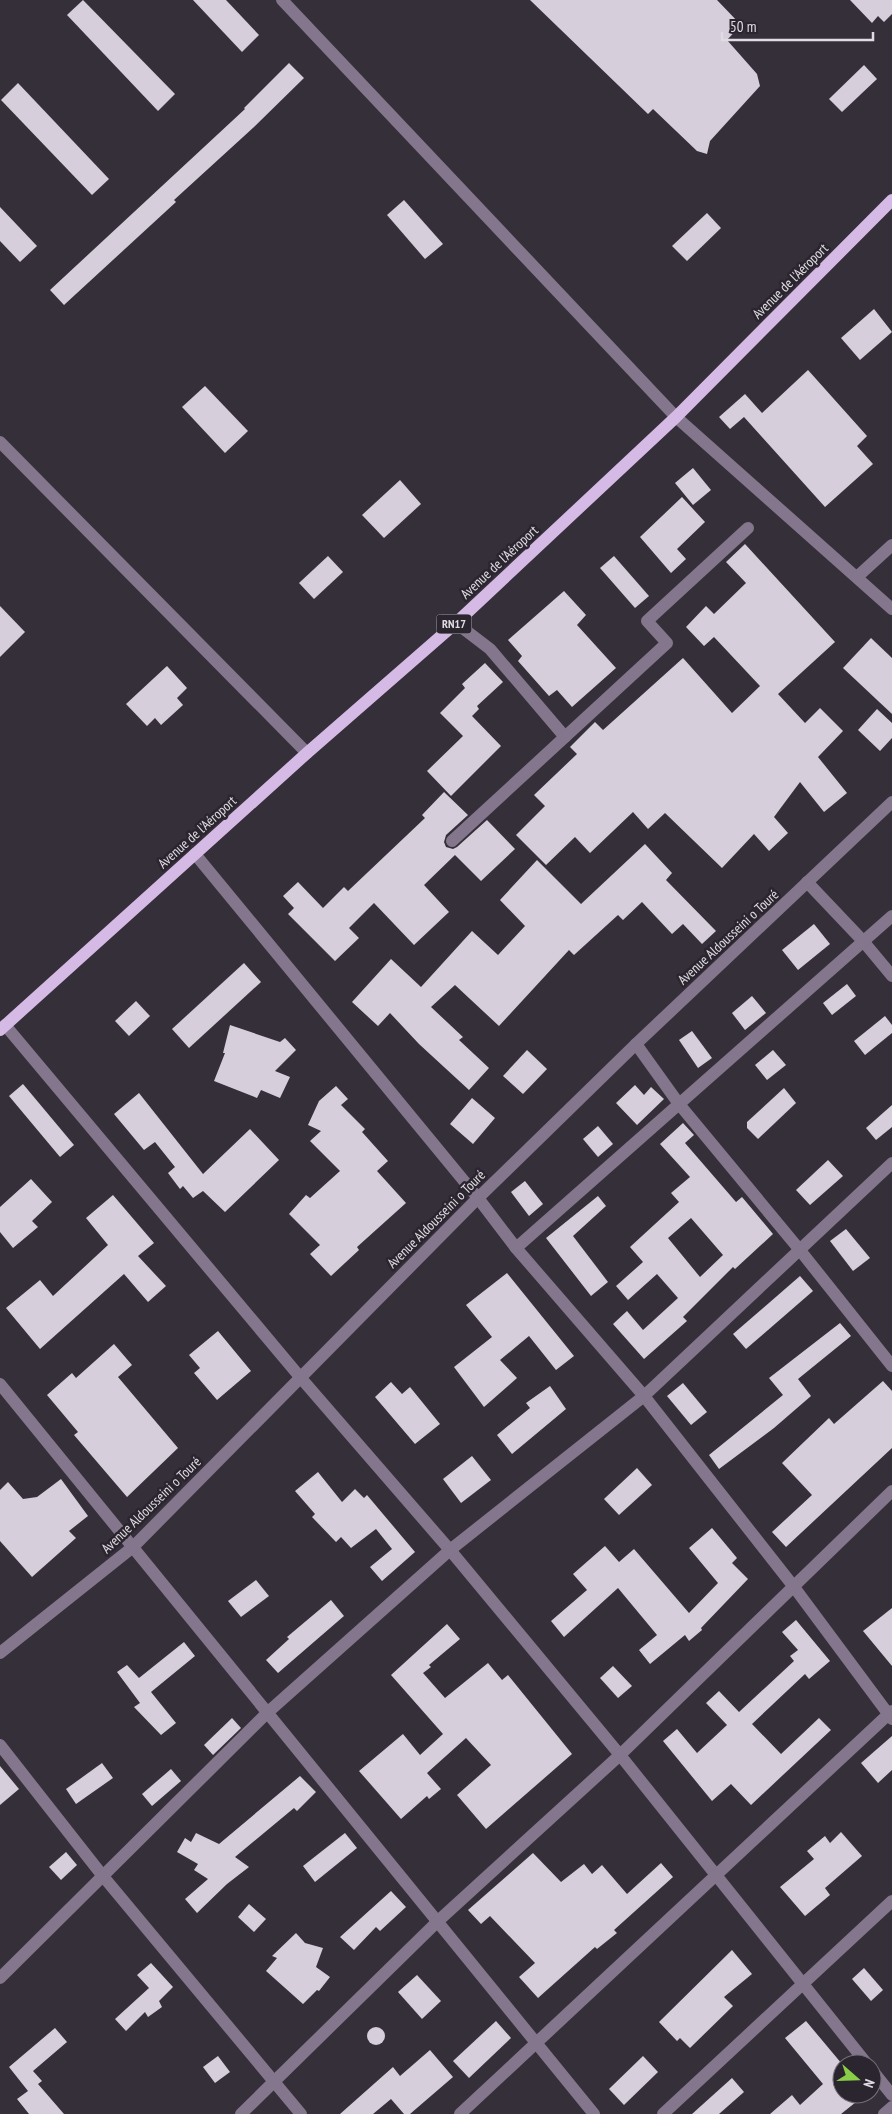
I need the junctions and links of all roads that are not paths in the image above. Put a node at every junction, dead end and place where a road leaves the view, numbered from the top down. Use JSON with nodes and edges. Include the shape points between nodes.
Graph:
{"nodes":[{"id":1,"x":282,"y":0,"type":"edge"},
{"id":2,"x":892,"y":200,"type":"edge"},
{"id":3,"x":676,"y":417,"type":"junction"},
{"id":4,"x":0,"y":442,"type":"edge"},
{"id":5,"x":748,"y":528,"type":"dead end"},
{"id":6,"x":892,"y":545,"type":"edge"},
{"id":7,"x":857,"y":578,"type":"junction"},
{"id":8,"x":892,"y":609,"type":"edge"},
{"id":9,"x":456,"y":623,"type":"junction"},
{"id":10,"x":565,"y":737,"type":"junction"},
{"id":11,"x":307,"y":753,"type":"junction"},
{"id":12,"x":892,"y":802,"type":"edge"},
{"id":13,"x":452,"y":841,"type":"dead end"},
{"id":14,"x":195,"y":854,"type":"junction"},
{"id":15,"x":807,"y":882,"type":"junction"},
{"id":16,"x":892,"y":916,"type":"edge"},
{"id":17,"x":863,"y":941,"type":"junction"},
{"id":18,"x":892,"y":976,"type":"edge"},
{"id":19,"x":3,"y":1027,"type":"edge"},
{"id":20,"x":636,"y":1044,"type":"junction"},
{"id":21,"x":679,"y":1104,"type":"junction"},
{"id":22,"x":892,"y":1163,"type":"edge"},
{"id":23,"x":478,"y":1198,"type":"junction"},
{"id":24,"x":516,"y":1248,"type":"junction"},
{"id":25,"x":799,"y":1249,"type":"junction"},
{"id":26,"x":892,"y":1366,"type":"edge"},
{"id":27,"x":300,"y":1377,"type":"junction"},
{"id":28,"x":0,"y":1384,"type":"edge"},
{"id":29,"x":644,"y":1396,"type":"junction"},
{"id":30,"x":892,"y":1491,"type":"edge"},
{"id":31,"x":133,"y":1547,"type":"junction"},
{"id":32,"x":450,"y":1550,"type":"junction"},
{"id":33,"x":794,"y":1587,"type":"junction"},
{"id":34,"x":0,"y":1653,"type":"edge"},
{"id":35,"x":266,"y":1713,"type":"junction"},
{"id":36,"x":891,"y":1715,"type":"edge"},
{"id":37,"x":0,"y":1745,"type":"edge"},
{"id":38,"x":620,"y":1755,"type":"junction"},
{"id":39,"x":102,"y":1875,"type":"junction"},
{"id":40,"x":715,"y":1876,"type":"junction"},
{"id":41,"x":892,"y":1901,"type":"edge"},
{"id":42,"x":437,"y":1922,"type":"junction"},
{"id":43,"x":0,"y":1978,"type":"edge"},
{"id":44,"x":802,"y":1985,"type":"junction"},
{"id":45,"x":537,"y":2042,"type":"junction"},
{"id":46,"x":859,"y":2054,"type":"edge"},
{"id":47,"x":273,"y":2082,"type":"junction"},
{"id":48,"x":882,"y":2082,"type":"edge"},
{"id":49,"x":892,"y":2095,"type":"edge"},
{"id":50,"x":892,"y":2107,"type":"edge"},
{"id":51,"x":241,"y":2114,"type":"edge"},
{"id":52,"x":301,"y":2114,"type":"edge"},
{"id":53,"x":460,"y":2114,"type":"edge"},
{"id":54,"x":594,"y":2114,"type":"edge"},
{"id":55,"x":662,"y":2114,"type":"edge"},
{"id":56,"x":884,"y":2114,"type":"edge"}],
"edges":[{"from":1,"to":3,"type":"street"},
{"from":2,"to":3,"type":"main road","name":"Avenue de l'Aéroport","number":"RN17"},
{"from":3,"to":7,"type":"street"},
{"from":3,"to":9,"type":"main road","name":"Avenue de l'Aéroport","number":"RN17"},
{"from":4,"to":11,"type":"street"},
{"from":5,"to":10,"type":"street","via":[[647,621],[667,643]]},
{"from":6,"to":7,"type":"street"},
{"from":7,"to":8,"type":"street"},
{"from":9,"to":10,"type":"street","via":[[490,649]]},
{"from":9,"to":11,"type":"main road","name":"Avenue de l'Aéroport","number":"RN17"},
{"from":10,"to":13,"type":"street"},
{"from":11,"to":14,"type":"main road","name":"Avenue de l'Aéroport","number":"RN17"},
{"from":12,"to":15,"type":"street","name":"Avenue Aldousseini o Touré"},
{"from":14,"to":19,"type":"main road","name":"Avenue de l'Aéroport","number":"RN17"},
{"from":14,"to":23,"type":"street"},
{"from":15,"to":17,"type":"street"},
{"from":15,"to":20,"type":"street","name":"Avenue Aldousseini o Touré"},
{"from":16,"to":17,"type":"street"},
{"from":17,"to":18,"type":"street"},
{"from":17,"to":21,"type":"street"},
{"from":19,"to":27,"type":"street"},
{"from":20,"to":21,"type":"street"},
{"from":20,"to":23,"type":"street","name":"Avenue Aldousseini o Touré"},
{"from":21,"to":24,"type":"street"},
{"from":21,"to":25,"type":"street"},
{"from":22,"to":25,"type":"street"},
{"from":23,"to":24,"type":"street"},
{"from":23,"to":27,"type":"street","name":"Avenue Aldousseini o Touré"},
{"from":24,"to":29,"type":"street"},
{"from":25,"to":26,"type":"street"},
{"from":25,"to":29,"type":"street"},
{"from":27,"to":31,"type":"street","name":"Avenue Aldousseini o Touré"},
{"from":27,"to":32,"type":"street"},
{"from":28,"to":31,"type":"street"},
{"from":29,"to":32,"type":"street"},
{"from":29,"to":33,"type":"street"},
{"from":30,"to":33,"type":"street"},
{"from":31,"to":34,"type":"street","name":"Avenue Aldousseini o Touré"},
{"from":31,"to":35,"type":"street"},
{"from":32,"to":35,"type":"street"},
{"from":32,"to":38,"type":"street"},
{"from":33,"to":36,"type":"street"},
{"from":33,"to":38,"type":"street"},
{"from":35,"to":39,"type":"street"},
{"from":35,"to":42,"type":"street"},
{"from":36,"to":40,"type":"street"},
{"from":37,"to":39,"type":"street"},
{"from":38,"to":40,"type":"street"},
{"from":38,"to":42,"type":"street"},
{"from":39,"to":43,"type":"street"},
{"from":39,"to":47,"type":"street"},
{"from":40,"to":44,"type":"street"},
{"from":40,"to":45,"type":"street"},
{"from":41,"to":44,"type":"street"},
{"from":42,"to":45,"type":"street"},
{"from":42,"to":47,"type":"street"},
{"from":44,"to":46,"type":"street"},
{"from":44,"to":55,"type":"street"},
{"from":45,"to":53,"type":"street"},
{"from":45,"to":54,"type":"street"},
{"from":47,"to":51,"type":"street"},
{"from":47,"to":52,"type":"street"},
{"from":48,"to":49,"type":"street"},
{"from":50,"to":56,"type":"street"}]}
